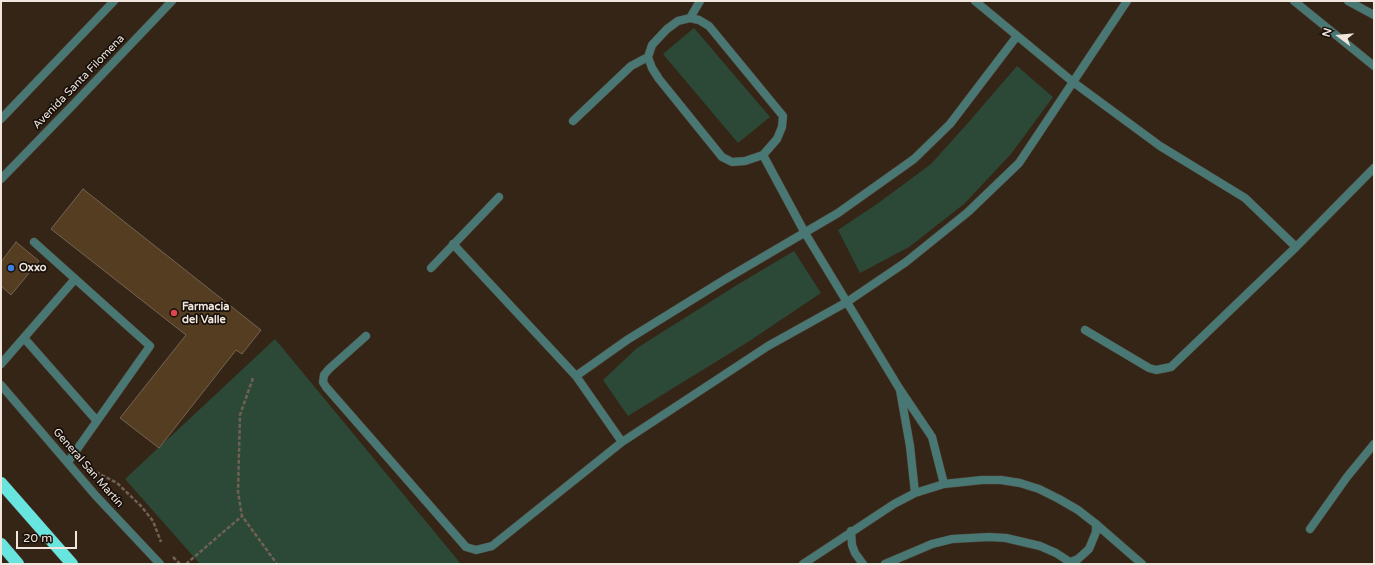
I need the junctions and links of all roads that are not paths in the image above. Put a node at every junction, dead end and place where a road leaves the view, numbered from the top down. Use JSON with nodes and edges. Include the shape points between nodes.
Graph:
{"nodes":[{"id":1,"x":114,"y":1,"type":"edge"},
{"id":2,"x":172,"y":1,"type":"edge"},
{"id":3,"x":700,"y":1,"type":"edge"},
{"id":4,"x":975,"y":1,"type":"edge"},
{"id":5,"x":1127,"y":1,"type":"edge"},
{"id":6,"x":1294,"y":1,"type":"edge"},
{"id":7,"x":1348,"y":1,"type":"edge"},
{"id":8,"x":1374,"y":15,"type":"edge"},
{"id":9,"x":690,"y":18,"type":"junction"},
{"id":10,"x":1017,"y":36,"type":"junction"},
{"id":11,"x":648,"y":57,"type":"junction"},
{"id":12,"x":1374,"y":66,"type":"edge"},
{"id":13,"x":1073,"y":82,"type":"junction"},
{"id":14,"x":1,"y":119,"type":"edge"},
{"id":15,"x":573,"y":121,"type":"dead end"},
{"id":16,"x":763,"y":155,"type":"junction"},
{"id":17,"x":1374,"y":168,"type":"edge"},
{"id":18,"x":1,"y":178,"type":"edge"},
{"id":19,"x":500,"y":197,"type":"dead end"},
{"id":20,"x":804,"y":233,"type":"junction"},
{"id":21,"x":34,"y":242,"type":"dead end"},
{"id":22,"x":453,"y":244,"type":"junction"},
{"id":23,"x":1296,"y":247,"type":"junction"},
{"id":24,"x":431,"y":268,"type":"dead end"},
{"id":25,"x":75,"y":279,"type":"junction"},
{"id":26,"x":847,"y":302,"type":"junction"},
{"id":27,"x":1085,"y":330,"type":"dead end"},
{"id":28,"x":366,"y":336,"type":"dead end"},
{"id":29,"x":24,"y":338,"type":"junction"},
{"id":30,"x":1,"y":364,"type":"edge"},
{"id":31,"x":576,"y":376,"type":"junction"},
{"id":32,"x":1,"y":385,"type":"edge"},
{"id":33,"x":899,"y":388,"type":"junction"},
{"id":34,"x":97,"y":421,"type":"junction"},
{"id":35,"x":622,"y":442,"type":"junction"},
{"id":36,"x":1374,"y":444,"type":"edge"},
{"id":37,"x":68,"y":462,"type":"junction"},
{"id":38,"x":1,"y":483,"type":"edge"},
{"id":39,"x":944,"y":484,"type":"junction"},
{"id":40,"x":915,"y":493,"type":"junction"},
{"id":41,"x":1096,"y":524,"type":"junction"},
{"id":42,"x":1310,"y":529,"type":"dead end"},
{"id":43,"x":851,"y":531,"type":"junction"},
{"id":44,"x":1,"y":544,"type":"edge"},
{"id":45,"x":1072,"y":563,"type":"edge"},
{"id":46,"x":18,"y":564,"type":"edge"},
{"id":47,"x":72,"y":564,"type":"edge"},
{"id":48,"x":160,"y":564,"type":"edge"},
{"id":49,"x":803,"y":564,"type":"edge"},
{"id":50,"x":863,"y":564,"type":"edge"},
{"id":51,"x":885,"y":564,"type":"edge"},
{"id":52,"x":1142,"y":564,"type":"edge"}],
"edges":[{"from":1,"to":14,"type":"street"},
{"from":2,"to":18,"type":"street","name":"Avenida Santa Filomena"},
{"from":3,"to":9,"type":"street"},
{"from":4,"to":10,"type":"street"},
{"from":5,"to":13,"type":"street"},
{"from":6,"to":12,"type":"street"},
{"from":7,"to":8,"type":"street"},
{"from":9,"to":11,"type":"street","via":[[678,21],[667,29],[652,45]]},
{"from":9,"to":16,"type":"street","via":[[709,26],[783,116],[777,139]]},
{"from":10,"to":13,"type":"street"},
{"from":10,"to":20,"type":"street","via":[[950,124],[914,159],[838,213]]},
{"from":11,"to":15,"type":"street","via":[[631,66]]},
{"from":11,"to":16,"type":"street","via":[[659,79],[722,157],[732,162]]},
{"from":13,"to":23,"type":"street","via":[[1160,146],[1245,198]]},
{"from":13,"to":26,"type":"street","via":[[1019,163],[968,212],[906,262]]},
{"from":16,"to":20,"type":"street"},
{"from":17,"to":23,"type":"street"},
{"from":19,"to":22,"type":"street"},
{"from":20,"to":26,"type":"street"},
{"from":20,"to":31,"type":"street","via":[[640,332]]},
{"from":21,"to":25,"type":"street"},
{"from":22,"to":24,"type":"street"},
{"from":22,"to":31,"type":"street"},
{"from":23,"to":27,"type":"street","via":[[1171,367],[1156,370],[1149,368]]},
{"from":25,"to":29,"type":"street"},
{"from":25,"to":34,"type":"street","via":[[150,346]]},
{"from":26,"to":33,"type":"street"},
{"from":26,"to":35,"type":"street","via":[[768,346]]},
{"from":28,"to":35,"type":"street","via":[[329,369],[324,375],[323,382],[470,549],[492,546]]},
{"from":29,"to":30,"type":"street"},
{"from":29,"to":34,"type":"street"},
{"from":31,"to":35,"type":"street"},
{"from":32,"to":37,"type":"street","name":"General San Martín"},
{"from":33,"to":39,"type":"street","via":[[932,437]]},
{"from":33,"to":40,"type":"street","via":[[910,446]]},
{"from":34,"to":37,"type":"street"},
{"from":36,"to":42,"type":"street","via":[[1342,483]]},
{"from":37,"to":48,"type":"street","name":"General San Martín"},
{"from":38,"to":47,"type":"highway"},
{"from":39,"to":40,"type":"street"},
{"from":39,"to":41,"type":"street","via":[[982,480],[1020,483],[1059,498]]},
{"from":40,"to":43,"type":"street"},
{"from":41,"to":45,"type":"street","via":[[1096,532],[1089,549]]},
{"from":41,"to":52,"type":"street"},
{"from":43,"to":49,"type":"street"},
{"from":43,"to":50,"type":"street","via":[[852,545]]},
{"from":44,"to":46,"type":"highway"},
{"from":45,"to":51,"type":"street","via":[[1040,546],[989,537],[952,539],[932,544]]}]}
